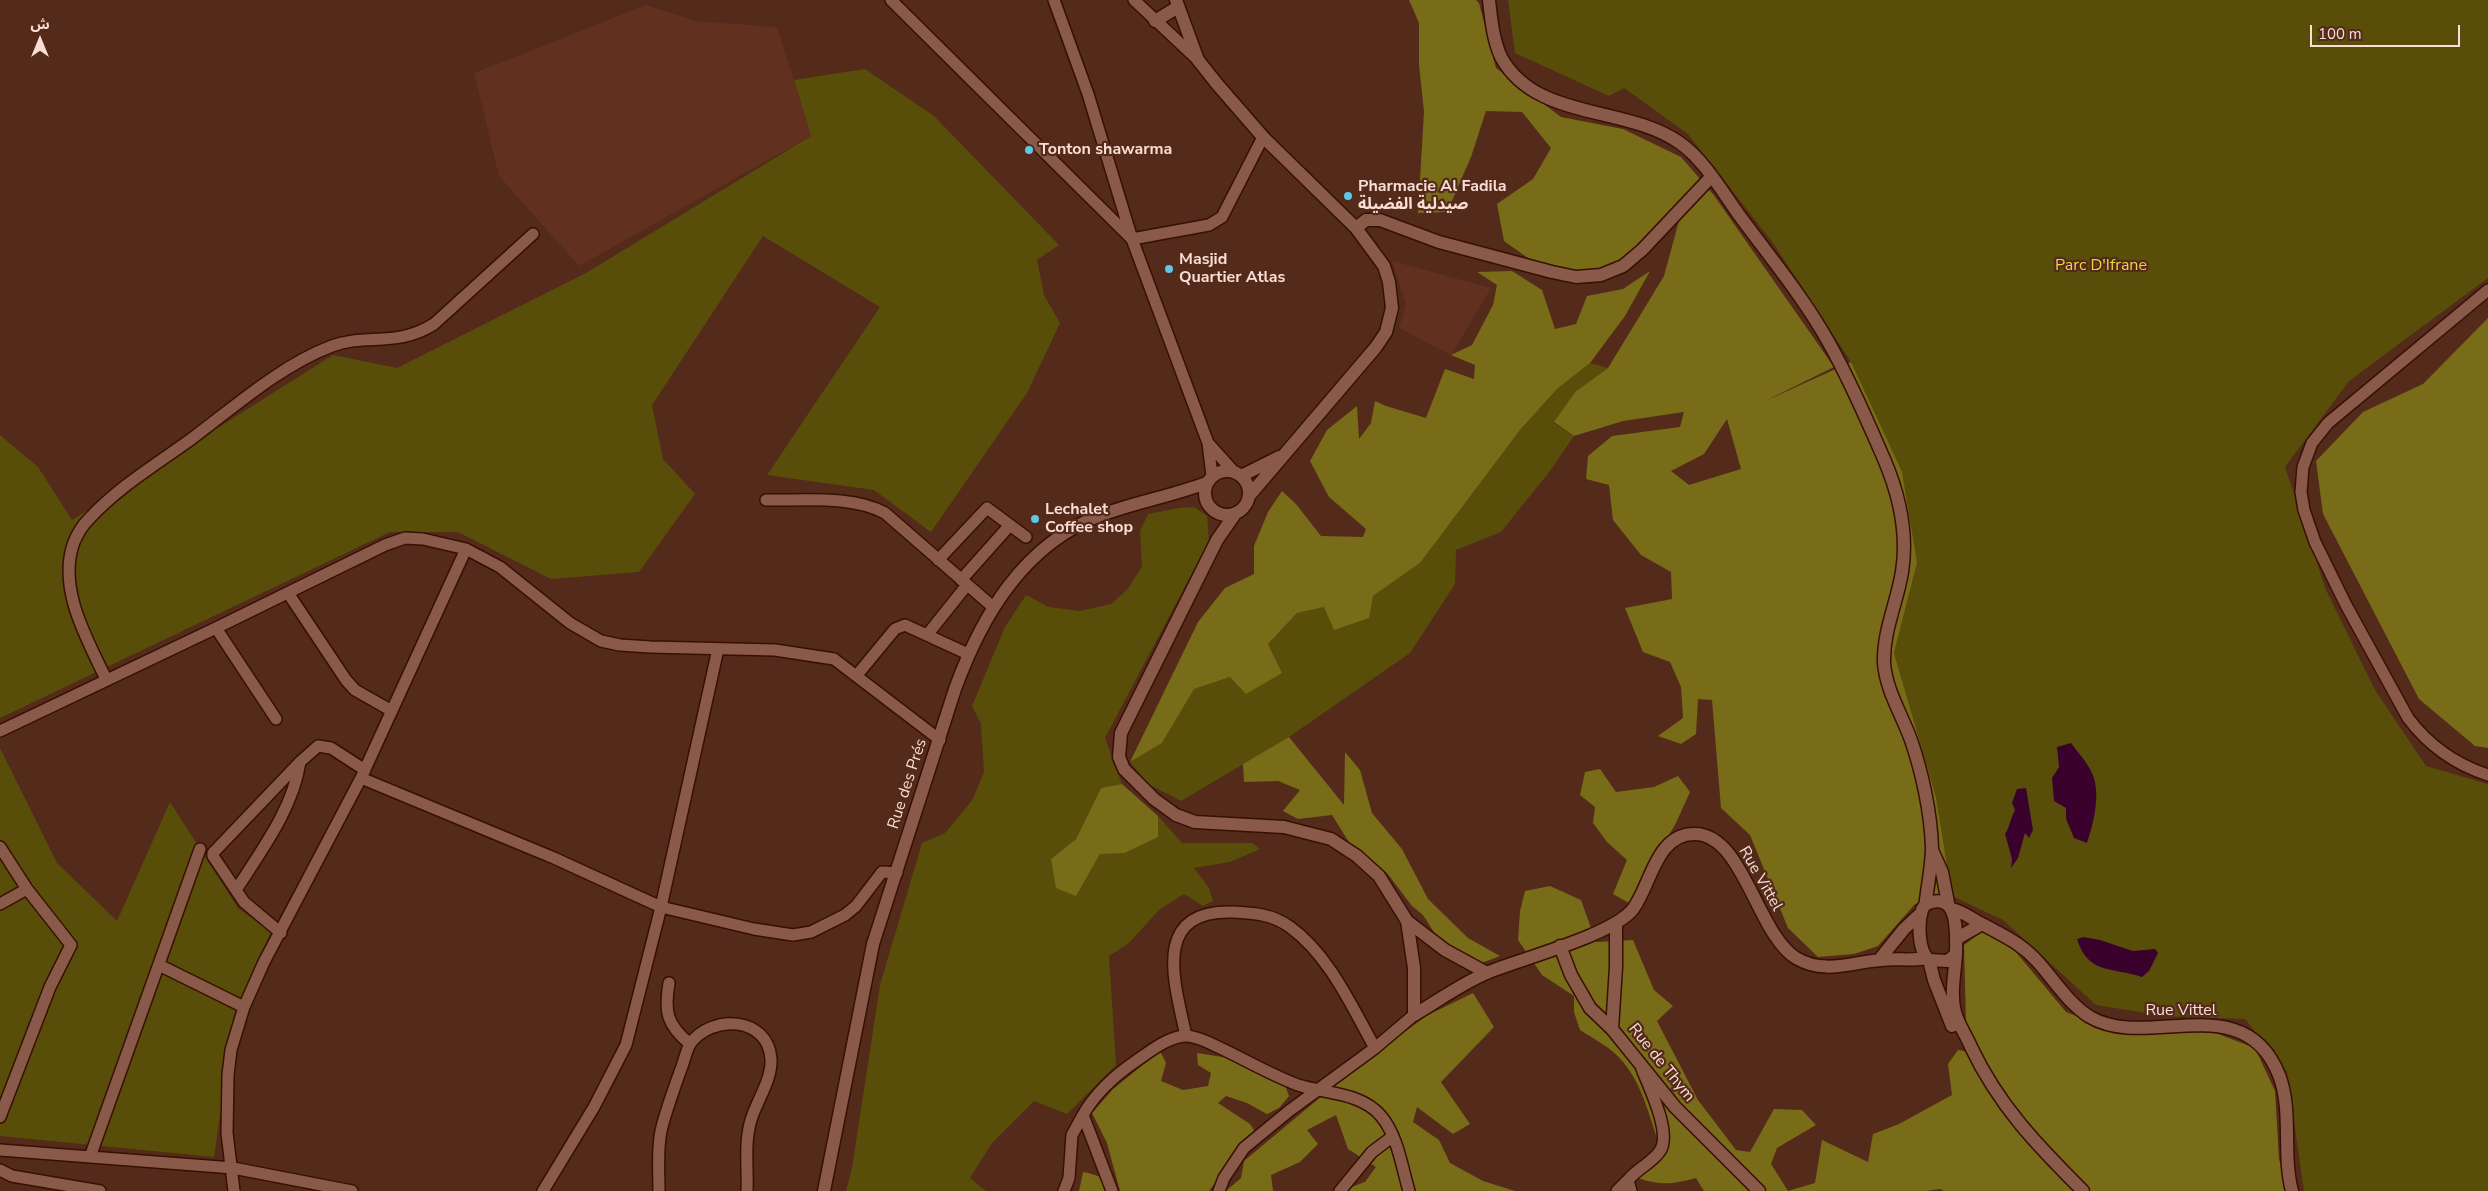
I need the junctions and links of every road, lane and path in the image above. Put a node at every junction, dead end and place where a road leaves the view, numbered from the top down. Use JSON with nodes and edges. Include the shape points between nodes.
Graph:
{"nodes":[{"id":1,"x":891,"y":0,"type":"edge"},
{"id":2,"x":1054,"y":0,"type":"edge"},
{"id":3,"x":1134,"y":0,"type":"edge"},
{"id":4,"x":1489,"y":0,"type":"edge"},
{"id":5,"x":1177,"y":3,"type":"edge"},
{"id":6,"x":1155,"y":21,"type":"junction"},
{"id":7,"x":1198,"y":60,"type":"junction"},
{"id":8,"x":1263,"y":137,"type":"junction"},
{"id":9,"x":1711,"y":177,"type":"junction"},
{"id":10,"x":1356,"y":228,"type":"junction"},
{"id":11,"x":533,"y":234,"type":"dead end"},
{"id":12,"x":1132,"y":238,"type":"junction"},
{"id":13,"x":2488,"y":290,"type":"edge"},
{"id":14,"x":1208,"y":443,"type":"junction"},
{"id":15,"x":1284,"y":455,"type":"junction"},
{"id":16,"x":1238,"y":474,"type":"junction"},
{"id":17,"x":1209,"y":479,"type":"junction"},
{"id":18,"x":1172,"y":496,"type":"junction"},
{"id":19,"x":1249,"y":496,"type":"junction"},
{"id":20,"x":766,"y":500,"type":"dead end"},
{"id":21,"x":1206,"y":501,"type":"junction"},
{"id":22,"x":1214,"y":511,"type":"junction"},
{"id":23,"x":1235,"y":514,"type":"junction"},
{"id":24,"x":1010,"y":525,"type":"junction"},
{"id":25,"x":1026,"y":537,"type":"dead end"},
{"id":26,"x":1217,"y":540,"type":"junction"},
{"id":27,"x":466,"y":549,"type":"junction"},
{"id":28,"x":938,"y":560,"type":"junction"},
{"id":29,"x":964,"y":582,"type":"junction"},
{"id":30,"x":288,"y":593,"type":"junction"},
{"id":31,"x":993,"y":607,"type":"junction"},
{"id":32,"x":216,"y":628,"type":"junction"},
{"id":33,"x":927,"y":635,"type":"junction"},
{"id":34,"x":718,"y":648,"type":"junction"},
{"id":35,"x":968,"y":654,"type":"junction"},
{"id":36,"x":857,"y":675,"type":"junction"},
{"id":37,"x":106,"y":679,"type":"junction"},
{"id":38,"x":392,"y":711,"type":"junction"},
{"id":39,"x":276,"y":719,"type":"dead end"},
{"id":40,"x":0,"y":731,"type":"edge"},
{"id":41,"x":940,"y":740,"type":"junction"},
{"id":42,"x":300,"y":762,"type":"junction"},
{"id":43,"x":363,"y":774,"type":"junction"},
{"id":44,"x":2488,"y":775,"type":"edge"},
{"id":45,"x":0,"y":847,"type":"edge"},
{"id":46,"x":200,"y":849,"type":"dead end"},
{"id":47,"x":1932,"y":850,"type":"junction"},
{"id":48,"x":897,"y":874,"type":"junction"},
{"id":49,"x":27,"y":889,"type":"junction"},
{"id":50,"x":236,"y":890,"type":"junction"},
{"id":51,"x":0,"y":904,"type":"edge"},
{"id":52,"x":1950,"y":906,"type":"junction"},
{"id":53,"x":661,"y":907,"type":"junction"},
{"id":54,"x":1924,"y":909,"type":"junction"},
{"id":55,"x":1407,"y":921,"type":"junction"},
{"id":56,"x":1616,"y":924,"type":"junction"},
{"id":57,"x":1982,"y":924,"type":"junction"},
{"id":58,"x":281,"y":934,"type":"junction"},
{"id":59,"x":1956,"y":939,"type":"junction"},
{"id":60,"x":1560,"y":946,"type":"junction"},
{"id":61,"x":1956,"y":954,"type":"junction"},
{"id":62,"x":1928,"y":959,"type":"junction"},
{"id":63,"x":1879,"y":960,"type":"junction"},
{"id":64,"x":159,"y":965,"type":"junction"},
{"id":65,"x":1487,"y":973,"type":"junction"},
{"id":66,"x":669,"y":983,"type":"dead end"},
{"id":67,"x":244,"y":1007,"type":"junction"},
{"id":68,"x":1414,"y":1016,"type":"junction"},
{"id":69,"x":1612,"y":1029,"type":"junction"},
{"id":70,"x":1186,"y":1036,"type":"junction"},
{"id":71,"x":690,"y":1044,"type":"junction"},
{"id":72,"x":1375,"y":1048,"type":"junction"},
{"id":73,"x":1640,"y":1066,"type":"junction"},
{"id":74,"x":1316,"y":1090,"type":"junction"},
{"id":75,"x":1083,"y":1115,"type":"junction"},
{"id":76,"x":0,"y":1117,"type":"edge"},
{"id":77,"x":1392,"y":1137,"type":"junction"},
{"id":78,"x":0,"y":1150,"type":"edge"},
{"id":79,"x":90,"y":1157,"type":"junction"},
{"id":80,"x":232,"y":1168,"type":"junction"},
{"id":81,"x":0,"y":1170,"type":"edge"},
{"id":82,"x":1630,"y":1185,"type":"edge"},
{"id":83,"x":100,"y":1191,"type":"edge"},
{"id":84,"x":234,"y":1191,"type":"edge"},
{"id":85,"x":352,"y":1191,"type":"edge"},
{"id":86,"x":543,"y":1191,"type":"edge"},
{"id":87,"x":659,"y":1191,"type":"edge"},
{"id":88,"x":747,"y":1191,"type":"edge"},
{"id":89,"x":824,"y":1191,"type":"edge"},
{"id":90,"x":1064,"y":1191,"type":"edge"},
{"id":91,"x":1112,"y":1191,"type":"edge"},
{"id":92,"x":1219,"y":1191,"type":"edge"},
{"id":93,"x":1340,"y":1191,"type":"edge"},
{"id":94,"x":1409,"y":1191,"type":"edge"},
{"id":95,"x":1617,"y":1191,"type":"edge"},
{"id":96,"x":1760,"y":1191,"type":"edge"},
{"id":97,"x":2073,"y":1191,"type":"edge"},
{"id":98,"x":2083,"y":1191,"type":"edge"},
{"id":99,"x":2292,"y":1191,"type":"edge"}],
"edges":[{"from":1,"to":12,"type":"street"},
{"from":2,"to":12,"type":"street","via":[[1088,94]]},
{"from":3,"to":6,"type":"street"},
{"from":4,"to":9,"type":"street","via":[[1502,58],[1512,72],[1534,91],[1564,104],[1660,132],[1681,144]]},
{"from":5,"to":6,"type":"street"},
{"from":5,"to":7,"type":"street"},
{"from":6,"to":7,"type":"street"},
{"from":7,"to":8,"type":"street"},
{"from":8,"to":10,"type":"street"},
{"from":8,"to":12,"type":"street","via":[[1222,217],[1209,225]]},
{"from":9,"to":10,"type":"street","via":[[1642,250],[1624,266],[1601,275],[1576,277],[1552,272],[1439,242],[1380,220],[1366,220]]},
{"from":9,"to":47,"type":"street","via":[[1830,343],[1895,489],[1904,553],[1888,626],[1884,665],[1918,764]]},
{"from":10,"to":15,"type":"street","via":[[1384,266],[1390,282],[1392,308],[1386,332]]},
{"from":11,"to":37,"type":"street","via":[[434,324],[405,338],[351,342],[319,352],[274,378],[114,496],[87,521],[74,543],[70,567],[73,596],[80,624]]},
{"from":12,"to":14,"type":"street"},
{"from":13,"to":44,"type":"street","via":[[2328,423],[2306,456],[2301,487],[2304,510],[2328,569],[2408,718],[2420,734],[2445,756]]},
{"from":14,"to":16,"type":"street"},
{"from":14,"to":17,"type":"street"},
{"from":15,"to":16,"type":"street"},
{"from":15,"to":19,"type":"street"},
{"from":16,"to":17,"type":"street","via":[[1226,471]]},
{"from":16,"to":19,"type":"street","via":[[1246,481]]},
{"from":17,"to":18,"type":"street","name":"Rue des Prés"},
{"from":17,"to":21,"type":"street","via":[[1204,492]]},
{"from":18,"to":21,"type":"street","name":"Rue des Prés"},
{"from":18,"to":31,"type":"street","name":"Rue des Prés","via":[[1100,515],[1062,534],[1025,566]]},
{"from":19,"to":23,"type":"street","via":[[1246,504]]},
{"from":20,"to":28,"type":"street","via":[[848,502],[874,508],[885,513]]},
{"from":21,"to":22,"type":"street"},
{"from":22,"to":23,"type":"street"},
{"from":22,"to":26,"type":"street"},
{"from":23,"to":26,"type":"street"},
{"from":24,"to":25,"type":"street"},
{"from":24,"to":28,"type":"street","via":[[990,509],[985,509]]},
{"from":24,"to":29,"type":"street"},
{"from":26,"to":55,"type":"street","via":[[1121,733],[1119,757],[1124,769],[1154,799],[1176,815],[1194,822],[1284,827],[1331,839],[1379,876]]},
{"from":27,"to":30,"type":"street","via":[[405,538],[384,545]]},
{"from":27,"to":34,"type":"street","via":[[500,567],[570,623],[601,641],[635,646]]},
{"from":27,"to":38,"type":"street"},
{"from":28,"to":29,"type":"street"},
{"from":29,"to":31,"type":"street"},
{"from":29,"to":33,"type":"street"},
{"from":30,"to":32,"type":"street"},
{"from":30,"to":38,"type":"street","via":[[346,680],[355,690]]},
{"from":31,"to":35,"type":"street","name":"Rue des Prés"},
{"from":32,"to":37,"type":"street"},
{"from":32,"to":39,"type":"street"},
{"from":33,"to":35,"type":"street"},
{"from":33,"to":36,"type":"street","via":[[905,625],[895,629]]},
{"from":34,"to":36,"type":"street","via":[[812,654],[834,659]]},
{"from":34,"to":53,"type":"street"},
{"from":35,"to":41,"type":"street","name":"Rue des Prés"},
{"from":36,"to":41,"type":"street"},
{"from":37,"to":40,"type":"street"},
{"from":38,"to":43,"type":"street"},
{"from":41,"to":48,"type":"street","name":"Rue des Prés"},
{"from":42,"to":43,"type":"street","via":[[312,750],[324,746]]},
{"from":42,"to":50,"type":"street","via":[[296,783],[286,804]]},
{"from":42,"to":50,"type":"street","via":[[213,853]]},
{"from":43,"to":53,"type":"street"},
{"from":43,"to":58,"type":"street"},
{"from":45,"to":49,"type":"street"},
{"from":46,"to":64,"type":"street"},
{"from":47,"to":52,"type":"street","via":[[1942,872]]},
{"from":47,"to":54,"type":"street"},
{"from":48,"to":53,"type":"street","via":[[882,872],[845,915],[811,932],[793,935]]},
{"from":48,"to":89,"type":"street","name":"Rue des Prés","via":[[873,944]]},
{"from":49,"to":51,"type":"street"},
{"from":49,"to":76,"type":"street","via":[[70,941],[71,950],[50,987]]},
{"from":50,"to":58,"type":"street","via":[[244,902]]},
{"from":52,"to":54,"type":"street","via":[[1936,901]]},
{"from":52,"to":57,"type":"street","name":"Rue Vittel"},
{"from":52,"to":59,"type":"street"},
{"from":53,"to":86,"type":"street","via":[[626,1045],[594,1107]]},
{"from":54,"to":62,"type":"street","via":[[1922,942]]},
{"from":54,"to":63,"type":"street"},
{"from":55,"to":65,"type":"street","via":[[1445,950]]},
{"from":55,"to":68,"type":"street","via":[[1414,968]]},
{"from":56,"to":60,"type":"street","name":"Rue Vittel"},
{"from":56,"to":63,"type":"street","name":"Rue Vittel","via":[[1634,907],[1652,870],[1672,841],[1686,835],[1705,835],[1716,841],[1732,859],[1778,941],[1797,958],[1826,967]]},
{"from":56,"to":69,"type":"street","name":"Rue de Thym"},
{"from":57,"to":59,"type":"street"},
{"from":57,"to":99,"type":"street","name":"Rue Vittel","via":[[2015,942],[2090,1017],[2112,1024],[2141,1027],[2222,1027],[2255,1042],[2271,1060],[2282,1086]]},
{"from":58,"to":67,"type":"street","via":[[264,962]]},
{"from":59,"to":61,"type":"street"},
{"from":60,"to":65,"type":"street","name":"Rue Vittel"},
{"from":60,"to":69,"type":"street","via":[[1571,975],[1590,1008]]},
{"from":61,"to":62,"type":"street","name":"Rue Vittel","via":[[1948,962]]},
{"from":61,"to":98,"type":"street","via":[[1955,1012],[1981,1067],[2020,1126]]},
{"from":62,"to":63,"type":"street","name":"Rue Vittel"},
{"from":62,"to":97,"type":"street","via":[[1953,1028],[1994,1101],[2016,1131]]},
{"from":64,"to":67,"type":"street"},
{"from":64,"to":79,"type":"street"},
{"from":65,"to":68,"type":"street","name":"Rue Vittel"},
{"from":66,"to":71,"type":"street","via":[[666,1005],[670,1022],[677,1034]]},
{"from":67,"to":80,"type":"street","via":[[231,1050],[228,1075],[227,1133]]},
{"from":68,"to":72,"type":"street"},
{"from":69,"to":73,"type":"street","name":"Rue de Thym"},
{"from":70,"to":72,"type":"street","via":[[1172,971],[1173,956],[1184,928],[1208,914],[1251,913],[1264,914],[1291,927],[1315,951]]},
{"from":70,"to":74,"type":"street","via":[[1209,1043],[1295,1084]]},
{"from":70,"to":75,"type":"street","via":[[1155,1048],[1125,1068],[1097,1093]]},
{"from":71,"to":87,"type":"street","via":[[661,1131]]},
{"from":71,"to":88,"type":"street","via":[[717,1026],[733,1022],[747,1026],[769,1049],[769,1072],[752,1120],[746,1150]]},
{"from":72,"to":74,"type":"street"},
{"from":73,"to":82,"type":"street","via":[[1659,1114],[1663,1138],[1660,1152]]},
{"from":73,"to":96,"type":"street","name":"Rue de Thym","via":[[1675,1107]]},
{"from":74,"to":77,"type":"street","via":[[1344,1095],[1374,1109]]},
{"from":74,"to":92,"type":"street","via":[[1244,1148]]},
{"from":75,"to":90,"type":"street","via":[[1072,1135],[1069,1178]]},
{"from":75,"to":91,"type":"street"},
{"from":77,"to":93,"type":"street","via":[[1372,1152]]},
{"from":77,"to":94,"type":"street"},
{"from":78,"to":79,"type":"street"},
{"from":79,"to":80,"type":"street"},
{"from":80,"to":84,"type":"street"},
{"from":80,"to":85,"type":"street"},
{"from":81,"to":83,"type":"street","via":[[12,1176]]},
{"from":82,"to":95,"type":"street"}]}
